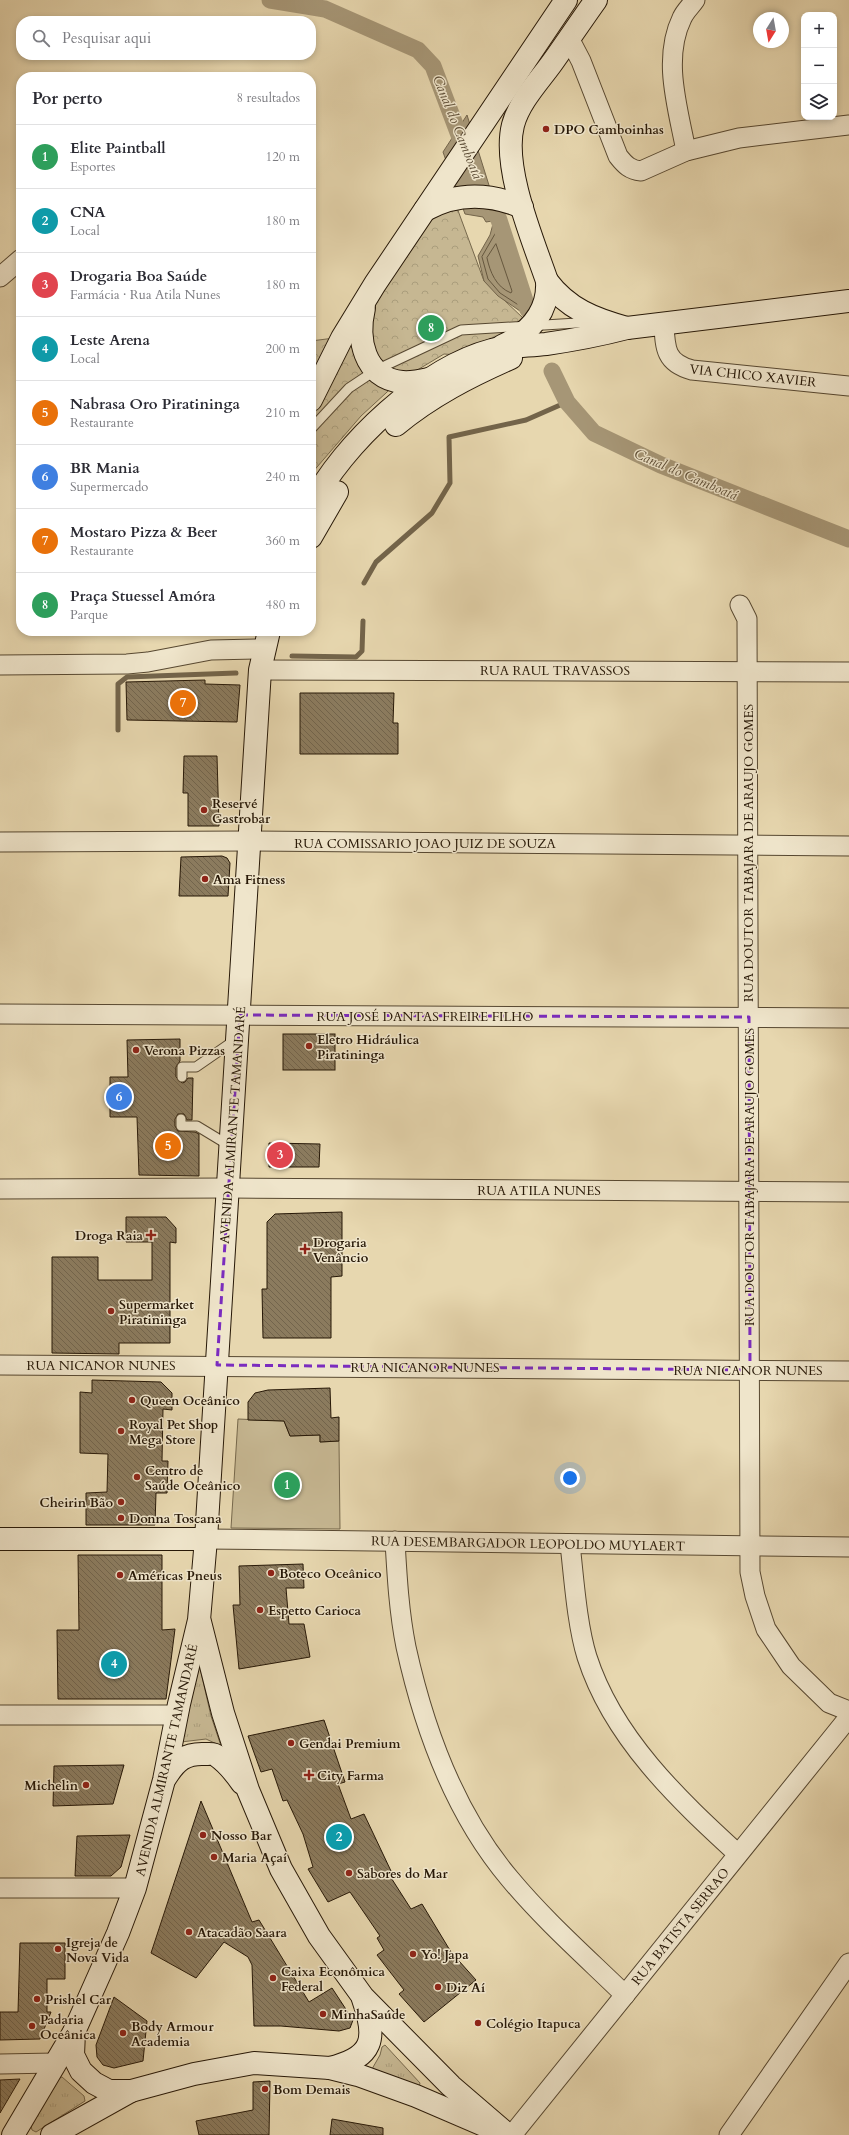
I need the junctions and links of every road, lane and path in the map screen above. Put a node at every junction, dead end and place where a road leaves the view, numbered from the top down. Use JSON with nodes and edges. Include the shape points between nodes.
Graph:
{"nodes":[{"id":1,"x":566,"y":0,"type":"edge"},
{"id":2,"x":596,"y":0,"type":"edge"},
{"id":3,"x":695,"y":0,"type":"edge"},
{"id":4,"x":569,"y":38,"type":"junction"},
{"id":5,"x":849,"y":125,"type":"edge"},
{"id":6,"x":686,"y":151,"type":"junction"},
{"id":7,"x":516,"y":204,"type":"junction"},
{"id":8,"x":425,"y":210,"type":"junction"},
{"id":9,"x":16,"y":263,"type":"edge"},
{"id":10,"x":0,"y":277,"type":"edge"},
{"id":11,"x":547,"y":281,"type":"junction"},
{"id":12,"x":365,"y":300,"type":"junction"},
{"id":13,"x":849,"y":301,"type":"edge"},
{"id":14,"x":603,"y":322,"type":"junction"},
{"id":15,"x":664,"y":325,"type":"junction"},
{"id":16,"x":531,"y":327,"type":"junction"},
{"id":17,"x":627,"y":328,"type":"junction"},
{"id":18,"x":548,"y":344,"type":"junction"},
{"id":19,"x":493,"y":350,"type":"junction"},
{"id":20,"x":376,"y":370,"type":"junction"},
{"id":21,"x":429,"y":379,"type":"junction"},
{"id":22,"x":849,"y":386,"type":"edge"},
{"id":23,"x":316,"y":390,"type":"edge"},
{"id":24,"x":316,"y":424,"type":"edge"},
{"id":25,"x":317,"y":489,"type":"edge"},
{"id":26,"x":316,"y":528,"type":"edge"},
{"id":27,"x":740,"y":605,"type":"dead end"},
{"id":28,"x":272,"y":636,"type":"edge"},
{"id":29,"x":262,"y":648,"type":"edge"},
{"id":30,"x":0,"y":666,"type":"edge"},
{"id":31,"x":747,"y":670,"type":"junction"},
{"id":32,"x":849,"y":672,"type":"edge"},
{"id":33,"x":0,"y":842,"type":"edge"},
{"id":34,"x":249,"y":842,"type":"junction"},
{"id":35,"x":748,"y":845,"type":"junction"},
{"id":36,"x":849,"y":846,"type":"edge"},
{"id":37,"x":0,"y":1014,"type":"edge"},
{"id":38,"x":240,"y":1015,"type":"junction"},
{"id":39,"x":749,"y":1017,"type":"junction"},
{"id":40,"x":849,"y":1018,"type":"edge"},
{"id":41,"x":238,"y":1038,"type":"junction"},
{"id":42,"x":182,"y":1078,"type":"dead end"},
{"id":43,"x":181,"y":1119,"type":"dead end"},
{"id":44,"x":231,"y":1147,"type":"junction"},
{"id":45,"x":228,"y":1188,"type":"junction"},
{"id":46,"x":0,"y":1189,"type":"edge"},
{"id":47,"x":749,"y":1191,"type":"junction"},
{"id":48,"x":849,"y":1192,"type":"edge"},
{"id":49,"x":0,"y":1365,"type":"edge"},
{"id":50,"x":217,"y":1366,"type":"junction"},
{"id":51,"x":750,"y":1370,"type":"junction"},
{"id":52,"x":849,"y":1371,"type":"edge"},
{"id":53,"x":0,"y":1539,"type":"edge"},
{"id":54,"x":206,"y":1539,"type":"junction"},
{"id":55,"x":395,"y":1542,"type":"junction"},
{"id":56,"x":570,"y":1544,"type":"junction"},
{"id":57,"x":751,"y":1546,"type":"junction"},
{"id":58,"x":849,"y":1547,"type":"edge"},
{"id":59,"x":199,"y":1620,"type":"junction"},
{"id":60,"x":849,"y":1711,"type":"edge"},
{"id":61,"x":0,"y":1715,"type":"edge"},
{"id":62,"x":177,"y":1715,"type":"junction"},
{"id":63,"x":849,"y":1717,"type":"edge"},
{"id":64,"x":164,"y":1780,"type":"junction"},
{"id":65,"x":248,"y":1790,"type":"junction"},
{"id":66,"x":738,"y":1854,"type":"junction"},
{"id":67,"x":0,"y":1888,"type":"edge"},
{"id":68,"x":135,"y":1888,"type":"junction"},
{"id":69,"x":849,"y":1963,"type":"edge"},
{"id":70,"x":625,"y":1995,"type":"junction"},
{"id":71,"x":363,"y":1997,"type":"junction"},
{"id":72,"x":74,"y":2032,"type":"junction"},
{"id":73,"x":0,"y":2064,"type":"edge"},
{"id":74,"x":55,"y":2064,"type":"junction"},
{"id":75,"x":330,"y":2068,"type":"junction"},
{"id":76,"x":131,"y":2091,"type":"junction"},
{"id":77,"x":14,"y":2135,"type":"edge"},
{"id":78,"x":52,"y":2135,"type":"edge"},
{"id":79,"x":507,"y":2135,"type":"edge"},
{"id":80,"x":512,"y":2135,"type":"edge"},
{"id":81,"x":729,"y":2135,"type":"edge"}],
"edges":[{"from":1,"to":8,"type":"street"},
{"from":2,"to":4,"type":"street"},
{"from":3,"to":6,"type":"street","via":[[683,17],[672,50],[674,83]]},
{"from":4,"to":6,"type":"street","via":[[581,61],[618,156],[626,166],[634,171],[641,171]]},
{"from":4,"to":7,"type":"street","via":[[528,96],[513,124],[512,158]]},
{"from":5,"to":6,"type":"street","via":[[740,138]]},
{"from":7,"to":8,"type":"street","via":[[482,196],[453,198]]},
{"from":7,"to":11,"type":"street"},
{"from":8,"to":12,"type":"street"},
{"from":9,"to":10,"type":"street"},
{"from":11,"to":14,"type":"street","via":[[555,293],[571,306]]},
{"from":11,"to":16,"type":"street","via":[[548,292],[544,307]]},
{"from":12,"to":20,"type":"street","via":[[361,319],[361,341],[368,360]]},
{"from":12,"to":23,"type":"street"},
{"from":13,"to":15,"type":"street"},
{"from":14,"to":16,"type":"lane"},
{"from":14,"to":17,"type":"street"},
{"from":15,"to":17,"type":"street"},
{"from":15,"to":22,"type":"street","name":"VIA CHICO XAVIER","via":[[669,355],[674,362],[692,370]]},
{"from":16,"to":19,"type":"street"},
{"from":16,"to":20,"type":"lane","via":[[461,330]]},
{"from":17,"to":18,"type":"street","via":[[593,337]]},
{"from":18,"to":19,"type":"street"},
{"from":18,"to":26,"type":"street","via":[[474,374],[425,403],[392,428],[350,473]]},
{"from":19,"to":21,"type":"street","via":[[461,362]]},
{"from":20,"to":21,"type":"street","via":[[388,379],[398,382]]},
{"from":20,"to":24,"type":"lane","via":[[349,388]]},
{"from":21,"to":25,"type":"street","via":[[373,425]]},
{"from":27,"to":31,"type":"street","name":"RUA DOUTOR TABAJARA DE ARAUJO GOMES","via":[[747,619]]},
{"from":28,"to":29,"type":"street"},
{"from":29,"to":30,"type":"street","name":"RUA RAUL TRAVASSOS","via":[[211,650],[127,664]]},
{"from":29,"to":31,"type":"street","name":"RUA RAUL TRAVASSOS"},
{"from":29,"to":34,"type":"street","name":"AVENIDA ALMIRANTE TAMANDARÉ"},
{"from":31,"to":32,"type":"street","name":"RUA RAUL TRAVASSOS"},
{"from":31,"to":35,"type":"street","name":"RUA DOUTOR TABAJARA DE ARAUJO GOMES"},
{"from":33,"to":34,"type":"street","name":"RUA COMISSARIO JOAO JUIZ DE SOUZA"},
{"from":34,"to":35,"type":"street","name":"RUA COMISSARIO JOAO JUIZ DE SOUZA"},
{"from":34,"to":38,"type":"street","name":"AVENIDA ALMIRANTE TAMANDARÉ"},
{"from":35,"to":36,"type":"street","name":"RUA COMISSARIO JOAO JUIZ DE SOUZA"},
{"from":35,"to":39,"type":"street","name":"RUA DOUTOR TABAJARA DE ARAUJO GOMES"},
{"from":37,"to":38,"type":"street","name":"RUA JOSÉ DANTAS FREIRE FILHO"},
{"from":38,"to":39,"type":"street","name":"RUA JOSÉ DANTAS FREIRE FILHO"},
{"from":38,"to":41,"type":"street","name":"AVENIDA ALMIRANTE TAMANDARÉ"},
{"from":39,"to":40,"type":"street","name":"RUA JOSÉ DANTAS FREIRE FILHO"},
{"from":39,"to":47,"type":"street","name":"RUA DOUTOR TABAJARA DE ARAUJO GOMES"},
{"from":41,"to":42,"type":"lane","via":[[196,1067],[182,1067]]},
{"from":41,"to":44,"type":"street","name":"AVENIDA ALMIRANTE TAMANDARÉ"},
{"from":43,"to":44,"type":"lane","via":[[181,1126],[197,1126]]},
{"from":44,"to":45,"type":"street","name":"AVENIDA ALMIRANTE TAMANDARÉ"},
{"from":45,"to":46,"type":"street"},
{"from":45,"to":47,"type":"street","name":"RUA ATILA NUNES"},
{"from":45,"to":50,"type":"street","name":"AVENIDA ALMIRANTE TAMANDARÉ"},
{"from":47,"to":48,"type":"street","name":"RUA ATILA NUNES"},
{"from":47,"to":51,"type":"street","name":"RUA DOUTOR TABAJARA DE ARAUJO GOMES"},
{"from":49,"to":50,"type":"street","name":"RUA NICANOR NUNES"},
{"from":50,"to":51,"type":"street","name":"RUA NICANOR NUNES"},
{"from":50,"to":54,"type":"street","name":"AVENIDA ALMIRANTE TAMANDARÉ"},
{"from":51,"to":52,"type":"street","name":"RUA NICANOR NUNES"},
{"from":51,"to":57,"type":"street","name":"RUA DOUTOR TABAJARA DE ARAUJO GOMES"},
{"from":53,"to":54,"type":"street"},
{"from":54,"to":55,"type":"street","name":"RUA DESEMBARGADOR LEOPOLDO MUYLAERT"},
{"from":54,"to":59,"type":"street","name":"AVENIDA ALMIRANTE TAMANDARÉ"},
{"from":55,"to":56,"type":"street","name":"RUA DESEMBARGADOR LEOPOLDO MUYLAERT"},
{"from":55,"to":70,"type":"street","via":[[398,1593],[406,1646],[442,1763],[458,1799],[481,1841],[510,1879]]},
{"from":56,"to":57,"type":"street","name":"RUA DESEMBARGADOR LEOPOLDO MUYLAERT"},
{"from":56,"to":66,"type":"street","via":[[587,1657],[604,1698],[628,1738],[655,1770],[697,1816]]},
{"from":57,"to":58,"type":"street","name":"RUA DESEMBARGADOR LEOPOLDO MUYLAERT"},
{"from":57,"to":60,"type":"street","name":"RUA DOUTOR TABAJARA DE ARAUJO GOMES","via":[[750,1572],[766,1629],[791,1666],[828,1703]]},
{"from":59,"to":62,"type":"street","name":"AVENIDA ALMIRANTE TAMANDARÉ"},
{"from":59,"to":65,"type":"street","name":"AVENIDA ALMIRANTE TAMANDARÉ","via":[[223,1712]]},
{"from":61,"to":62,"type":"street"},
{"from":62,"to":64,"type":"street","name":"AVENIDA ALMIRANTE TAMANDARÉ"},
{"from":63,"to":66,"type":"street","name":"RUA BATISTA SERRAO"},
{"from":64,"to":65,"type":"street","via":[[172,1766],[183,1756],[196,1753],[215,1754],[229,1766]]},
{"from":64,"to":68,"type":"street","name":"AVENIDA ALMIRANTE TAMANDARÉ"},
{"from":65,"to":71,"type":"street","via":[[281,1869],[319,1936]]},
{"from":66,"to":70,"type":"street","name":"RUA BATISTA SERRAO"},
{"from":67,"to":68,"type":"street"},
{"from":68,"to":72,"type":"street","name":"AVENIDA ALMIRANTE TAMANDARÉ"},
{"from":69,"to":81,"type":"street"},
{"from":70,"to":80,"type":"street","name":"RUA BATISTA SERRAO"},
{"from":71,"to":75,"type":"street","via":[[370,2017],[370,2041],[365,2051],[350,2063]]},
{"from":71,"to":79,"type":"street","via":[[451,2086]]},
{"from":72,"to":74,"type":"street","name":"AVENIDA ALMIRANTE TAMANDARÉ"},
{"from":72,"to":76,"type":"street","via":[[73,2055],[81,2071],[94,2083],[109,2091]]},
{"from":73,"to":74,"type":"street"},
{"from":74,"to":77,"type":"street","name":"AVENIDA ALMIRANTE TAMANDARÉ"},
{"from":75,"to":76,"type":"street","via":[[254,2063]]},
{"from":75,"to":79,"type":"street","via":[[397,2088]]},
{"from":76,"to":78,"type":"street"}]}
